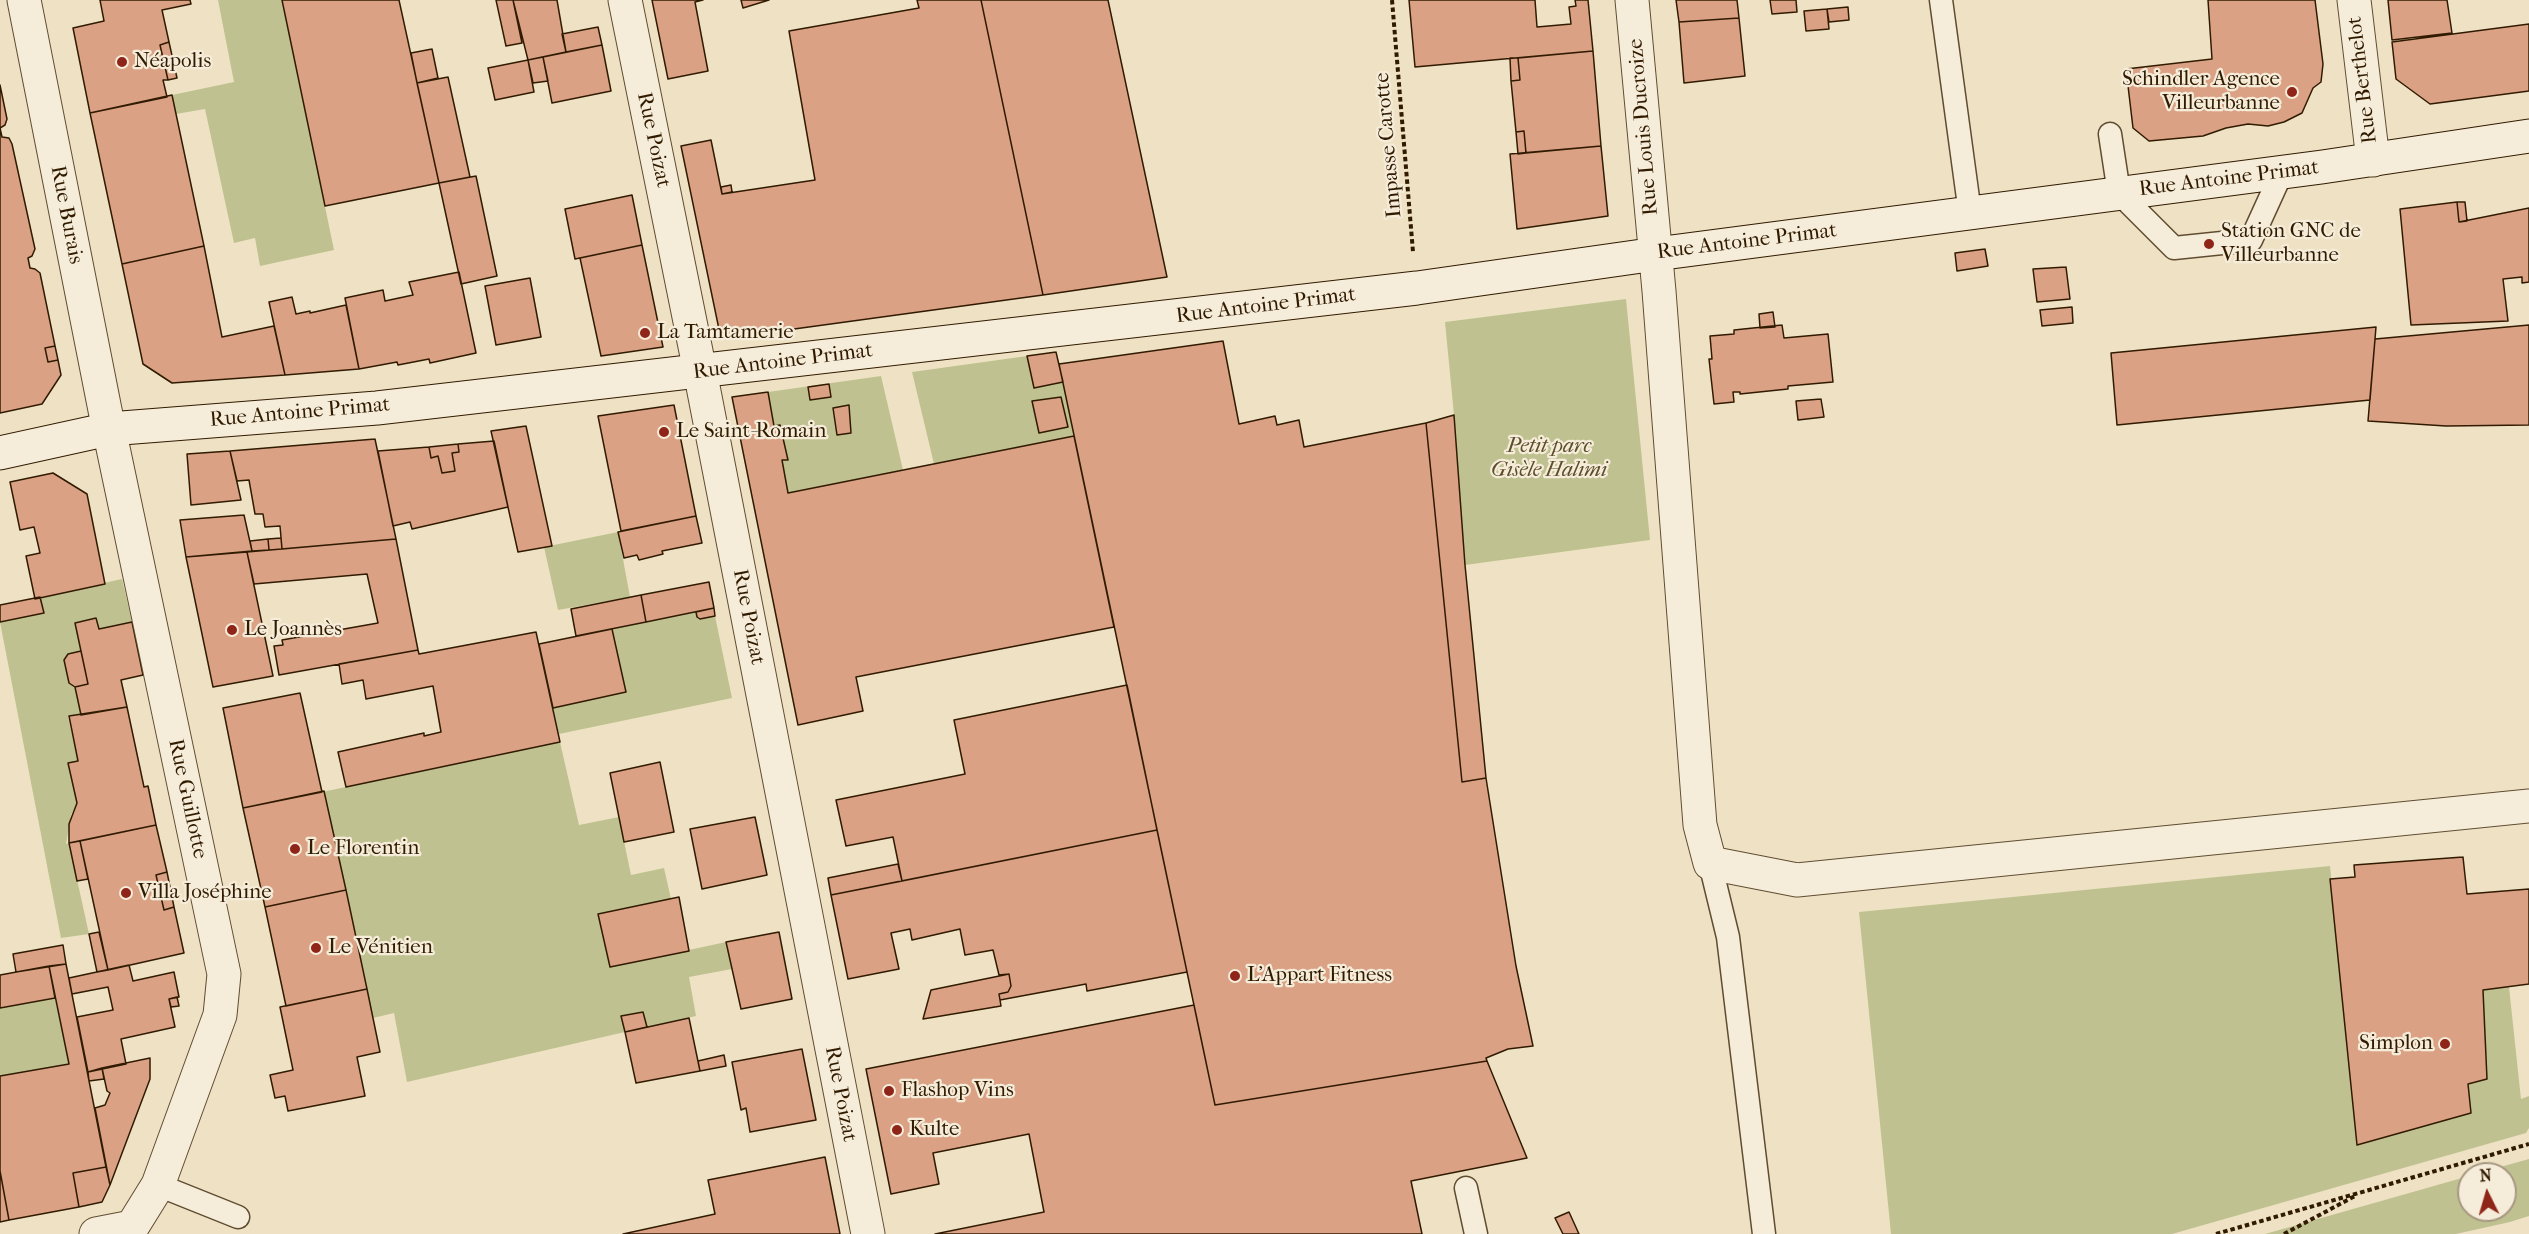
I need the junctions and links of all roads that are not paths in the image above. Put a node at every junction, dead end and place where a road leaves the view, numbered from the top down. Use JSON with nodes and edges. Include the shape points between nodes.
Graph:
{"nodes":[{"id":1,"x":24,"y":0,"type":"edge"},
{"id":2,"x":625,"y":0,"type":"edge"},
{"id":3,"x":1632,"y":0,"type":"edge"},
{"id":4,"x":1941,"y":0,"type":"edge"},
{"id":5,"x":2354,"y":0,"type":"edge"},
{"id":6,"x":2110,"y":134,"type":"dead end"},
{"id":7,"x":2529,"y":136,"type":"edge"},
{"id":8,"x":2373,"y":160,"type":"junction"},
{"id":9,"x":2282,"y":172,"type":"junction"},
{"id":10,"x":2118,"y":194,"type":"junction"},
{"id":11,"x":1970,"y":213,"type":"junction"},
{"id":12,"x":1656,"y":254,"type":"junction"},
{"id":13,"x":700,"y":372,"type":"junction"},
{"id":14,"x":109,"y":429,"type":"junction"},
{"id":15,"x":0,"y":453,"type":"edge"},
{"id":16,"x":2529,"y":806,"type":"edge"},
{"id":17,"x":1710,"y":863,"type":"junction"},
{"id":18,"x":158,"y":1185,"type":"junction"},
{"id":19,"x":1466,"y":1188,"type":"dead end"},
{"id":20,"x":238,"y":1217,"type":"dead end"},
{"id":21,"x":96,"y":1234,"type":"edge"},
{"id":22,"x":868,"y":1234,"type":"edge"},
{"id":23,"x":1476,"y":1234,"type":"edge"},
{"id":24,"x":1764,"y":1234,"type":"edge"}],
"edges":[{"from":1,"to":14,"type":"street","name":"Rue Burais"},
{"from":2,"to":13,"type":"street","name":"Rue Poizat"},
{"from":3,"to":12,"type":"street","name":"Rue Louis Ducroize"},
{"from":4,"to":11,"type":"lane"},
{"from":5,"to":8,"type":"street","name":"Rue Berthelot"},
{"from":6,"to":10,"type":"lane"},
{"from":7,"to":8,"type":"street","name":"Rue Antoine Primat"},
{"from":8,"to":9,"type":"street","name":"Rue Antoine Primat"},
{"from":9,"to":10,"type":"street","name":"Rue Antoine Primat"},
{"from":9,"to":10,"type":"lane","via":[[2251,240],[2174,248]]},
{"from":10,"to":11,"type":"street","name":"Rue Antoine Primat"},
{"from":11,"to":12,"type":"street","name":"Rue Antoine Primat"},
{"from":12,"to":13,"type":"street","name":"Rue Antoine Primat","via":[[1417,288]]},
{"from":12,"to":17,"type":"street","name":"Rue Louis Ducroize","via":[[1700,825]]},
{"from":13,"to":14,"type":"street","name":"Rue Antoine Primat","via":[[377,408]]},
{"from":13,"to":22,"type":"street","name":"Rue Poizat"},
{"from":14,"to":15,"type":"street","name":"Rue Antoine Primat"},
{"from":14,"to":18,"type":"street","name":"Rue Guillotte","via":[[224,974],[220,1015]]},
{"from":16,"to":17,"type":"street","via":[[1797,880]]},
{"from":17,"to":24,"type":"lane","via":[[1728,937]]},
{"from":18,"to":20,"type":"lane"},
{"from":18,"to":21,"type":"street","name":"Rue Guillotte","via":[[132,1227]]},
{"from":19,"to":23,"type":"lane"}]}
